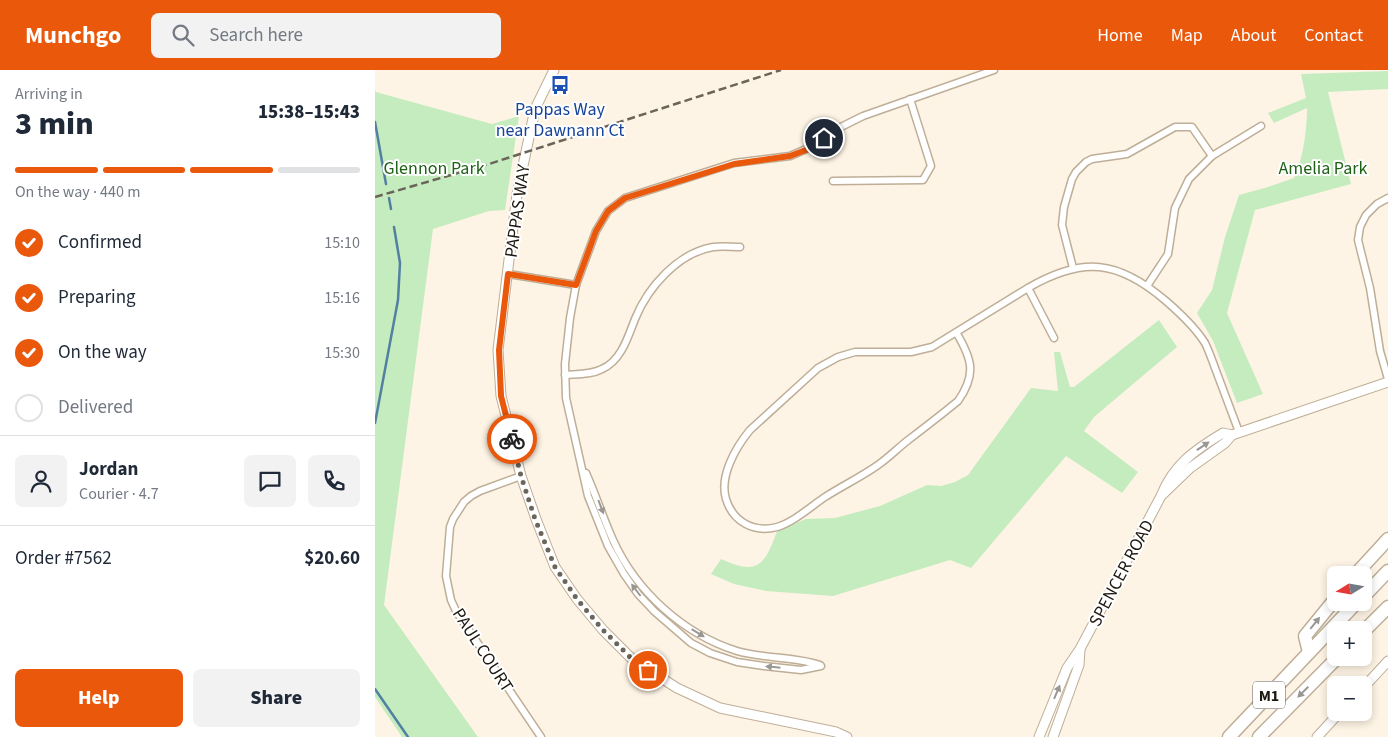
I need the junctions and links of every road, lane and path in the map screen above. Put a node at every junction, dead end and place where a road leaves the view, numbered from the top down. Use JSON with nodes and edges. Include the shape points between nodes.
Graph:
{"nodes":[{"id":1,"x":553,"y":70,"type":"edge"},
{"id":2,"x":994,"y":70,"type":"edge"},
{"id":3,"x":910,"y":99,"type":"junction"},
{"id":4,"x":1261,"y":126,"type":"dead end"},
{"id":5,"x":1212,"y":156,"type":"junction"},
{"id":6,"x":833,"y":181,"type":"dead end"},
{"id":7,"x":1388,"y":198,"type":"edge"},
{"id":8,"x":740,"y":247,"type":"dead end"},
{"id":9,"x":1073,"y":268,"type":"junction"},
{"id":10,"x":508,"y":274,"type":"junction"},
{"id":11,"x":576,"y":285,"type":"junction"},
{"id":12,"x":1147,"y":286,"type":"junction"},
{"id":13,"x":1028,"y":288,"type":"junction"},
{"id":14,"x":956,"y":332,"type":"junction"},
{"id":15,"x":1054,"y":338,"type":"dead end"},
{"id":16,"x":565,"y":375,"type":"junction"},
{"id":17,"x":1388,"y":381,"type":"edge"},
{"id":18,"x":1235,"y":434,"type":"junction"},
{"id":19,"x":582,"y":462,"type":"junction"},
{"id":20,"x":521,"y":476,"type":"junction"},
{"id":21,"x":1388,"y":539,"type":"edge"},
{"id":22,"x":1363,"y":566,"type":"edge"},
{"id":23,"x":1388,"y":571,"type":"edge"},
{"id":24,"x":1373,"y":587,"type":"edge"},
{"id":25,"x":1388,"y":607,"type":"edge"},
{"id":26,"x":1327,"y":609,"type":"edge"},
{"id":27,"x":1348,"y":611,"type":"edge"},
{"id":28,"x":1372,"y":623,"type":"edge"},
{"id":29,"x":1080,"y":649,"type":"junction"},
{"id":30,"x":1309,"y":652,"type":"junction"},
{"id":31,"x":1388,"y":662,"type":"edge"},
{"id":32,"x":1329,"y":666,"type":"edge"},
{"id":33,"x":1372,"y":679,"type":"edge"},
{"id":34,"x":1049,"y":711,"type":"junction"},
{"id":35,"x":1061,"y":716,"type":"junction"},
{"id":36,"x":1332,"y":721,"type":"edge"},
{"id":37,"x":541,"y":737,"type":"edge"},
{"id":38,"x":847,"y":737,"type":"edge"},
{"id":39,"x":1039,"y":737,"type":"edge"},
{"id":40,"x":1053,"y":737,"type":"edge"},
{"id":41,"x":1229,"y":737,"type":"edge"},
{"id":42,"x":1259,"y":737,"type":"edge"},
{"id":43,"x":1317,"y":737,"type":"edge"}],
"edges":[{"from":1,"to":10,"type":"street","name":"PAPPAS WAY","via":[[535,109],[517,194]]},
{"from":2,"to":3,"type":"street"},
{"from":3,"to":6,"type":"street","via":[[931,166],[923,180]]},
{"from":3,"to":11,"type":"street","via":[[863,116],[837,129],[811,148],[790,156],[734,164],[625,198],[608,211],[596,231]]},
{"from":4,"to":5,"type":"street"},
{"from":5,"to":9,"type":"street","via":[[1193,127],[1175,127],[1127,154],[1086,162],[1072,179],[1063,216],[1063,234]]},
{"from":5,"to":12,"type":"street","via":[[1189,179],[1175,208],[1168,254]]},
{"from":7,"to":17,"type":"street","via":[[1366,215],[1358,240],[1371,290],[1379,351]]},
{"from":8,"to":16,"type":"street","via":[[715,247],[685,258],[655,286],[636,316],[625,345],[610,364],[602,370]]},
{"from":9,"to":12,"type":"street","via":[[1107,268]]},
{"from":9,"to":13,"type":"street"},
{"from":10,"to":11,"type":"street"},
{"from":10,"to":20,"type":"street","name":"PAPPAS WAY","via":[[499,350],[501,396]]},
{"from":11,"to":16,"type":"street"},
{"from":12,"to":18,"type":"street","via":[[1196,329],[1206,345]]},
{"from":13,"to":14,"type":"street"},
{"from":13,"to":15,"type":"street"},
{"from":14,"to":14,"type":"street","via":[[968,351],[971,365],[971,377],[958,401],[878,465],[789,522],[763,529],[751,527],[738,519],[728,506],[724,492],[725,477],[742,440],[818,368],[837,357],[855,352],[911,352],[932,347]]},
{"from":16,"to":19,"type":"street","via":[[566,398]]},
{"from":17,"to":18,"type":"street","name":"SPENCER ROAD"},
{"from":18,"to":29,"type":"street","name":"SPENCER ROAD","via":[[1187,464],[1161,496]]},
{"from":19,"to":19,"type":"street","one_way":true,"via":[[613,540],[642,586],[659,605],[695,632],[717,643],[747,653],[821,666],[801,670],[737,662],[691,643],[654,611],[624,574],[597,520],[588,496]]},
{"from":20,"to":37,"type":"street","name":"PAUL COURT","via":[[480,491],[460,507],[450,527],[446,576],[456,611]]},
{"from":20,"to":38,"type":"street","name":"PAPPAS WAY","via":[[555,567],[603,630],[633,660],[677,688],[720,708]]},
{"from":21,"to":22,"type":"highway"},
{"from":23,"to":24,"type":"highway"},
{"from":25,"to":28,"type":"highway"},
{"from":30,"to":26,"type":"highway","one_way":true,"via":[[1305,636]]},
{"from":27,"to":30,"type":"highway","number":"M1"},
{"from":34,"to":29,"type":"street","name":"SPENCER ROAD","one_way":true,"via":[[1067,668]]},
{"from":29,"to":35,"type":"street","name":"SPENCER ROAD","via":[[1079,665]]},
{"from":30,"to":41,"type":"highway","number":"M1"},
{"from":31,"to":33,"type":"street"},
{"from":32,"to":42,"type":"highway","number":"M1","one_way":true},
{"from":34,"to":35,"type":"street"},
{"from":34,"to":39,"type":"street","name":"SPENCER ROAD"},
{"from":35,"to":40,"type":"street","name":"SPENCER ROAD"},
{"from":36,"to":43,"type":"street"}]}
